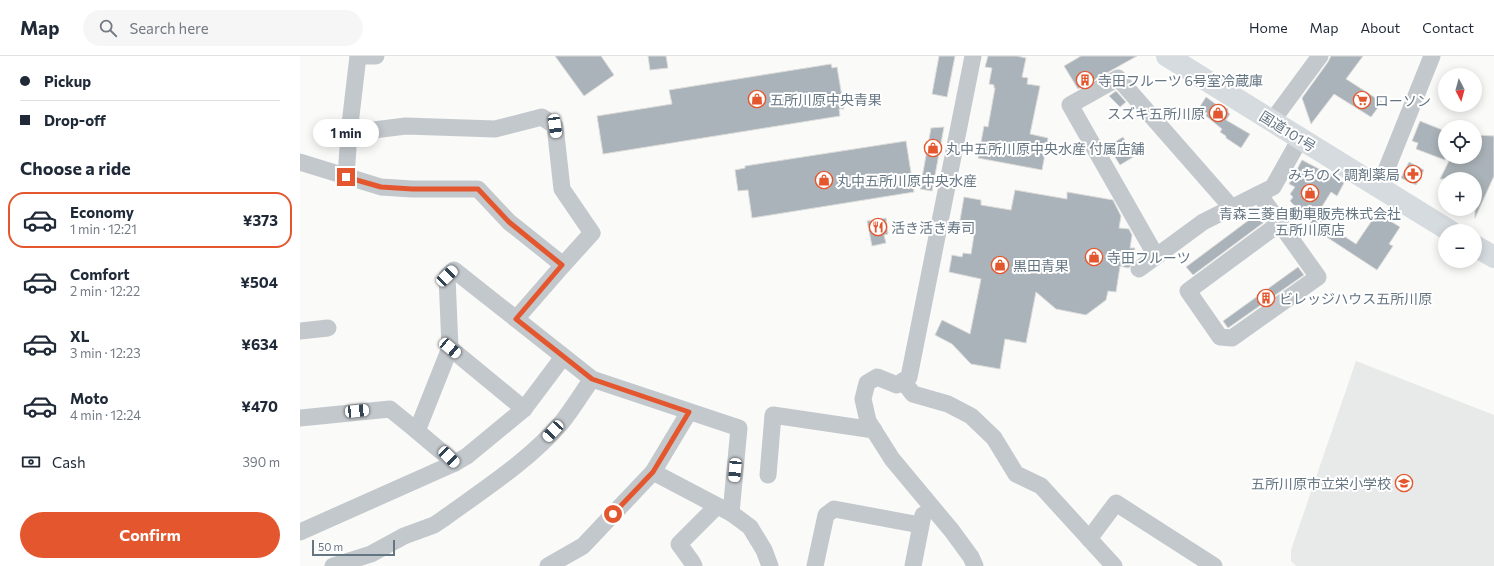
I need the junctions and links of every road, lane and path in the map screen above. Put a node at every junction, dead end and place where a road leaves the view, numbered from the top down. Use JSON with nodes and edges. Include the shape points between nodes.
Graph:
{"nodes":[{"id":1,"x":358,"y":56,"type":"edge"},
{"id":2,"x":376,"y":56,"type":"edge"},
{"id":3,"x":973,"y":56,"type":"edge"},
{"id":4,"x":1167,"y":56,"type":"edge"},
{"id":5,"x":1320,"y":56,"type":"edge"},
{"id":6,"x":1432,"y":56,"type":"edge"},
{"id":7,"x":1272,"y":121,"type":"junction"},
{"id":8,"x":349,"y":133,"type":"junction"},
{"id":9,"x":1300,"y":139,"type":"junction"},
{"id":10,"x":300,"y":162,"type":"edge"},
{"id":11,"x":346,"y":177,"type":"junction"},
{"id":12,"x":1379,"y":188,"type":"junction"},
{"id":13,"x":1259,"y":194,"type":"junction"},
{"id":14,"x":1232,"y":208,"type":"junction"},
{"id":15,"x":1280,"y":223,"type":"junction"},
{"id":16,"x":1438,"y":224,"type":"edge"},
{"id":17,"x":1482,"y":250,"type":"edge"},
{"id":18,"x":1156,"y":256,"type":"junction"},
{"id":19,"x":1494,"y":257,"type":"edge"},
{"id":20,"x":562,"y":265,"type":"junction"},
{"id":21,"x":1139,"y":268,"type":"dead end"},
{"id":22,"x":516,"y":319,"type":"junction"},
{"id":23,"x":328,"y":328,"type":"dead end"},
{"id":24,"x":300,"y":331,"type":"edge"},
{"id":25,"x":450,"y":348,"type":"junction"},
{"id":26,"x":563,"y":357,"type":"junction"},
{"id":27,"x":592,"y":379,"type":"junction"},
{"id":28,"x":903,"y":382,"type":"junction"},
{"id":29,"x":524,"y":409,"type":"junction"},
{"id":30,"x":689,"y":412,"type":"junction"},
{"id":31,"x":300,"y":418,"type":"edge"},
{"id":32,"x":874,"y":430,"type":"junction"},
{"id":33,"x":418,"y":431,"type":"junction"},
{"id":34,"x":455,"y":463,"type":"junction"},
{"id":35,"x":653,"y":472,"type":"junction"},
{"id":36,"x":768,"y":475,"type":"dead end"},
{"id":37,"x":926,"y":501,"type":"junction"},
{"id":38,"x":724,"y":509,"type":"junction"},
{"id":39,"x":920,"y":525,"type":"junction"},
{"id":40,"x":300,"y":532,"type":"edge"},
{"id":41,"x":1089,"y":539,"type":"junction"},
{"id":42,"x":333,"y":566,"type":"edge"},
{"id":43,"x":548,"y":566,"type":"edge"},
{"id":44,"x":694,"y":566,"type":"edge"},
{"id":45,"x":770,"y":566,"type":"edge"},
{"id":46,"x":816,"y":566,"type":"edge"},
{"id":47,"x":913,"y":566,"type":"edge"},
{"id":48,"x":975,"y":566,"type":"edge"},
{"id":49,"x":1114,"y":566,"type":"edge"},
{"id":50,"x":1214,"y":566,"type":"edge"}],
"edges":[{"from":1,"to":2,"type":"street"},
{"from":1,"to":8,"type":"street"},
{"from":3,"to":28,"type":"street","via":[[909,378]]},
{"from":4,"to":7,"type":"highway","name":"国道101号"},
{"from":5,"to":7,"type":"street"},
{"from":6,"to":12,"type":"street"},
{"from":7,"to":9,"type":"highway","name":"国道101号"},
{"from":8,"to":11,"type":"street"},
{"from":8,"to":20,"type":"street","via":[[406,126],[495,129],[542,116],[555,126],[562,189],[592,233]]},
{"from":9,"to":12,"type":"highway","name":"国道101号"},
{"from":9,"to":13,"type":"street","via":[[1273,187]]},
{"from":10,"to":11,"type":"street"},
{"from":11,"to":20,"type":"street","via":[[381,187],[478,189],[509,222]]},
{"from":12,"to":16,"type":"highway","name":"国道101号"},
{"from":13,"to":14,"type":"street"},
{"from":13,"to":15,"type":"street"},
{"from":14,"to":18,"type":"street","via":[[1203,222]]},
{"from":14,"to":18,"type":"street","via":[[1118,78],[1070,105]]},
{"from":15,"to":15,"type":"street","via":[[1318,277],[1232,338],[1220,337],[1188,291]]},
{"from":17,"to":19,"type":"highway"},
{"from":18,"to":21,"type":"street"},
{"from":20,"to":22,"type":"street"},
{"from":22,"to":25,"type":"street","via":[[454,270],[447,276]]},
{"from":22,"to":26,"type":"street"},
{"from":23,"to":24,"type":"street"},
{"from":25,"to":29,"type":"street"},
{"from":25,"to":33,"type":"street"},
{"from":26,"to":27,"type":"street"},
{"from":26,"to":29,"type":"street"},
{"from":27,"to":30,"type":"street"},
{"from":27,"to":42,"type":"street","via":[[545,440],[506,473],[448,515],[434,525],[404,536],[379,551]]},
{"from":28,"to":32,"type":"street","via":[[897,385],[877,377],[867,383],[863,399],[868,421]]},
{"from":28,"to":41,"type":"street","via":[[912,394],[948,404],[971,416],[994,438],[1016,474],[1041,486]]},
{"from":29,"to":34,"type":"street"},
{"from":30,"to":35,"type":"street"},
{"from":30,"to":38,"type":"street","via":[[739,428]]},
{"from":31,"to":33,"type":"street","via":[[390,409]]},
{"from":32,"to":36,"type":"street","via":[[773,415]]},
{"from":32,"to":37,"type":"street","via":[[892,459]]},
{"from":33,"to":34,"type":"street"},
{"from":34,"to":40,"type":"street"},
{"from":35,"to":38,"type":"street"},
{"from":35,"to":43,"type":"street","via":[[583,546]]},
{"from":37,"to":39,"type":"street"},
{"from":37,"to":48,"type":"street","via":[[952,531]]},
{"from":38,"to":44,"type":"street","via":[[679,544]]},
{"from":38,"to":45,"type":"street","via":[[750,527]]},
{"from":39,"to":46,"type":"street","via":[[834,509],[826,515]]},
{"from":39,"to":47,"type":"street"},
{"from":41,"to":49,"type":"street"},
{"from":41,"to":50,"type":"street","via":[[1116,503]]}]}
